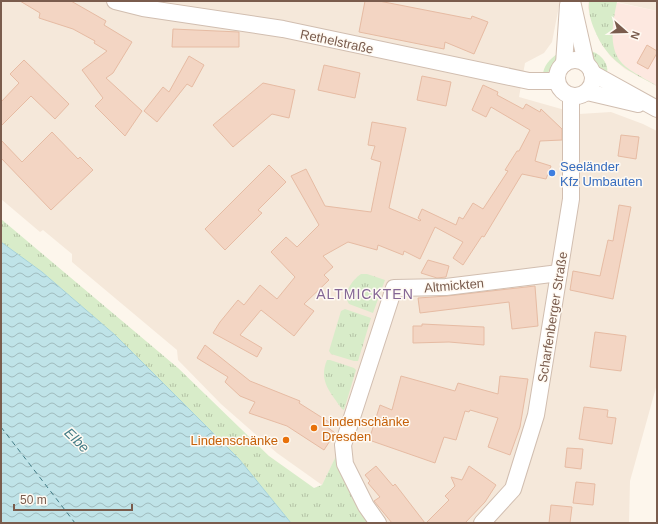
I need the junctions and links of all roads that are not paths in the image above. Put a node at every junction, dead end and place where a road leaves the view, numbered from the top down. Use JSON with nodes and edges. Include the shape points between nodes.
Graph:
{"nodes":[{"id":1,"x":115,"y":1,"type":"edge"},
{"id":2,"x":568,"y":1,"type":"edge"},
{"id":3,"x":572,"y":1,"type":"edge"},
{"id":4,"x":182,"y":7,"type":"edge"},
{"id":5,"x":564,"y":64,"type":"junction"},
{"id":6,"x":589,"y":68,"type":"junction"},
{"id":7,"x":558,"y":81,"type":"junction"},
{"id":8,"x":587,"y":92,"type":"junction"},
{"id":9,"x":571,"y":96,"type":"junction"},
{"id":10,"x":657,"y":109,"type":"edge"},
{"id":11,"x":559,"y":273,"type":"junction"},
{"id":12,"x":378,"y":523,"type":"edge"},
{"id":13,"x":482,"y":523,"type":"edge"}],
"edges":[{"from":1,"to":4,"type":"street","name":"Rethelstraße","via":[[143,8]]},
{"from":2,"to":5,"type":"street"},
{"from":3,"to":6,"type":"street"},
{"from":4,"to":7,"type":"street","name":"Rethelstraße","via":[[529,81]]},
{"from":5,"to":6,"type":"street","via":[[575,60]]},
{"from":5,"to":7,"type":"street","via":[[560,69]]},
{"from":6,"to":8,"type":"street","via":[[593,83]]},
{"from":6,"to":10,"type":"street"},
{"from":7,"to":9,"type":"street","via":[[562,90]]},
{"from":8,"to":9,"type":"street"},
{"from":8,"to":10,"type":"street"},
{"from":9,"to":11,"type":"street","name":"Scharfenberger Straße","via":[[571,199]]},
{"from":11,"to":12,"type":"street","name":"Altmickten","via":[[446,287],[394,288],[343,446],[345,464],[366,506]]},
{"from":11,"to":13,"type":"street","name":"Scharfenberger Straße","via":[[536,415],[513,489]]}]}
